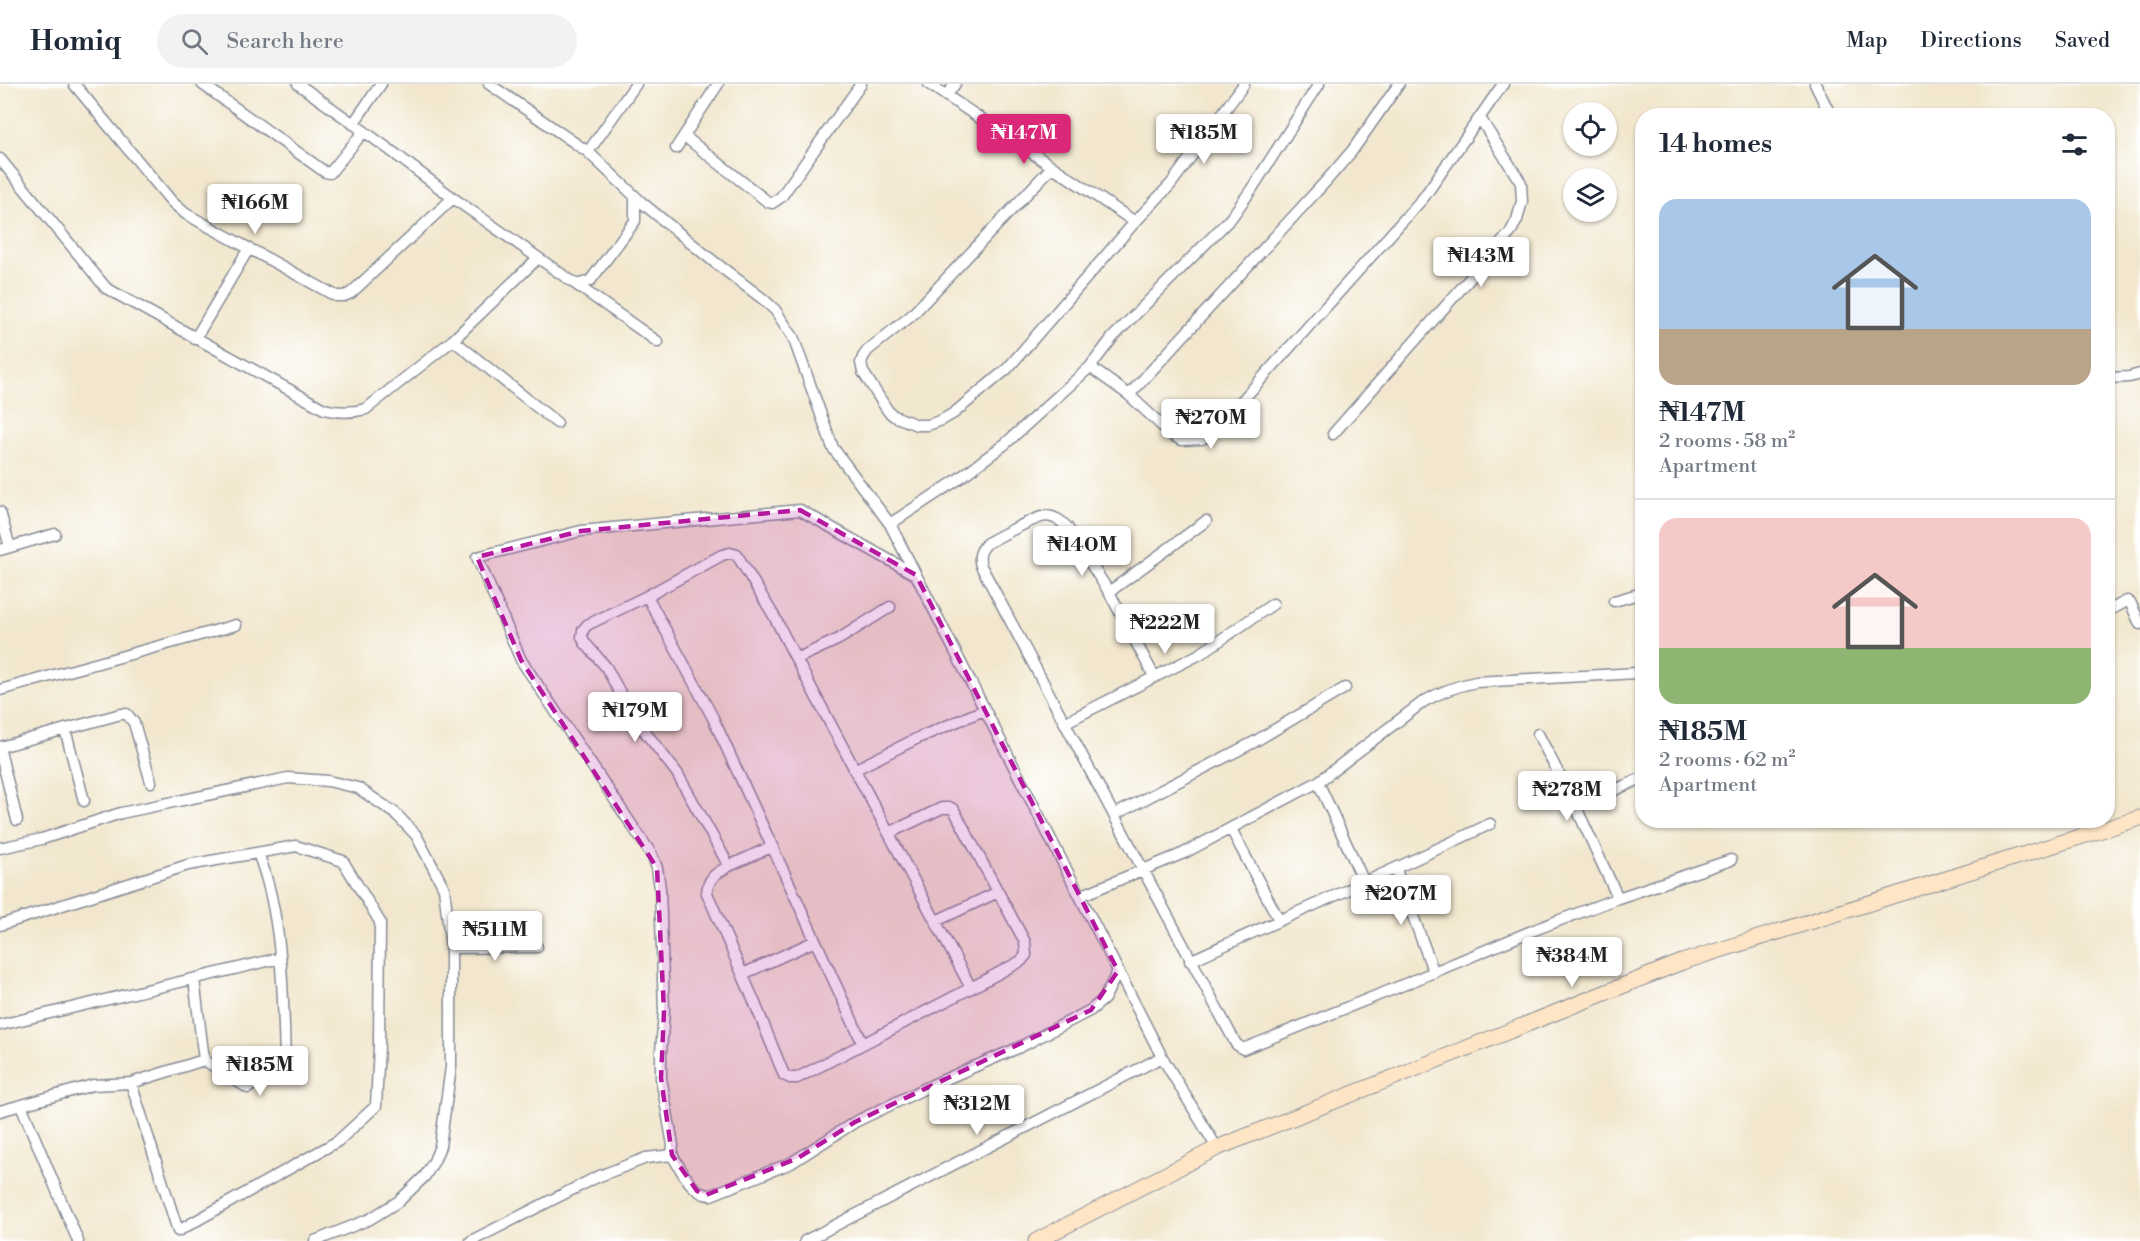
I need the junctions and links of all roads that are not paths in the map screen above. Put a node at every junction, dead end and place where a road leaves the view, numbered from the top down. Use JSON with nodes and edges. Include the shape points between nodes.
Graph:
{"nodes":[{"id":1,"x":74,"y":84,"type":"edge"},
{"id":2,"x":202,"y":84,"type":"edge"},
{"id":3,"x":298,"y":84,"type":"edge"},
{"id":4,"x":381,"y":84,"type":"edge"},
{"id":5,"x":489,"y":84,"type":"edge"},
{"id":6,"x":636,"y":84,"type":"edge"},
{"id":7,"x":718,"y":84,"type":"edge"},
{"id":8,"x":861,"y":84,"type":"edge"},
{"id":9,"x":928,"y":84,"type":"edge"},
{"id":10,"x":954,"y":84,"type":"edge"},
{"id":11,"x":1244,"y":84,"type":"edge"},
{"id":12,"x":1319,"y":84,"type":"edge"},
{"id":13,"x":1399,"y":84,"type":"edge"},
{"id":14,"x":1503,"y":84,"type":"edge"},
{"id":15,"x":1815,"y":84,"type":"edge"},
{"id":16,"x":946,"y":96,"type":"junction"},
{"id":17,"x":1827,"y":108,"type":"edge"},
{"id":18,"x":1480,"y":118,"type":"junction"},
{"id":19,"x":353,"y":124,"type":"junction"},
{"id":20,"x":364,"y":132,"type":"junction"},
{"id":21,"x":684,"y":136,"type":"junction"},
{"id":22,"x":676,"y":148,"type":"dead end"},
{"id":23,"x":588,"y":152,"type":"junction"},
{"id":24,"x":0,"y":159,"type":"edge"},
{"id":25,"x":1052,"y":167,"type":"junction"},
{"id":26,"x":635,"y":196,"type":"junction"},
{"id":27,"x":453,"y":198,"type":"junction"},
{"id":28,"x":1135,"y":222,"type":"junction"},
{"id":29,"x":249,"y":248,"type":"junction"},
{"id":30,"x":538,"y":258,"type":"junction"},
{"id":31,"x":577,"y":285,"type":"junction"},
{"id":32,"x":195,"y":339,"type":"junction"},
{"id":33,"x":453,"y":340,"type":"junction"},
{"id":34,"x":658,"y":342,"type":"dead end"},
{"id":35,"x":1090,"y":367,"type":"junction"},
{"id":36,"x":2140,"y":374,"type":"edge"},
{"id":37,"x":2115,"y":378,"type":"edge"},
{"id":38,"x":1129,"y":395,"type":"junction"},
{"id":39,"x":557,"y":423,"type":"dead end"},
{"id":40,"x":1333,"y":434,"type":"dead end"},
{"id":41,"x":0,"y":512,"type":"edge"},
{"id":42,"x":1206,"y":521,"type":"dead end"},
{"id":43,"x":890,"y":524,"type":"junction"},
{"id":44,"x":56,"y":534,"type":"dead end"},
{"id":45,"x":5,"y":549,"type":"edge"},
{"id":46,"x":916,"y":575,"type":"junction"},
{"id":47,"x":1108,"y":592,"type":"junction"},
{"id":48,"x":1635,"y":595,"type":"edge"},
{"id":49,"x":647,"y":596,"type":"junction"},
{"id":50,"x":1614,"y":602,"type":"dead end"},
{"id":51,"x":1273,"y":604,"type":"dead end"},
{"id":52,"x":890,"y":607,"type":"dead end"},
{"id":53,"x":2115,"y":607,"type":"edge"},
{"id":54,"x":2140,"y":624,"type":"edge"},
{"id":55,"x":236,"y":625,"type":"dead end"},
{"id":56,"x":796,"y":659,"type":"junction"},
{"id":57,"x":1635,"y":673,"type":"edge"},
{"id":58,"x":1154,"y":676,"type":"junction"},
{"id":59,"x":1345,"y":688,"type":"dead end"},
{"id":60,"x":0,"y":690,"type":"edge"},
{"id":61,"x":984,"y":710,"type":"junction"},
{"id":62,"x":1066,"y":722,"type":"junction"},
{"id":63,"x":65,"y":729,"type":"junction"},
{"id":64,"x":1538,"y":734,"type":"dead end"},
{"id":65,"x":0,"y":749,"type":"edge"},
{"id":66,"x":854,"y":770,"type":"junction"},
{"id":67,"x":1635,"y":781,"type":"edge"},
{"id":68,"x":151,"y":782,"type":"dead end"},
{"id":69,"x":1318,"y":782,"type":"junction"},
{"id":70,"x":84,"y":801,"type":"dead end"},
{"id":71,"x":1576,"y":807,"type":"junction"},
{"id":72,"x":1114,"y":815,"type":"junction"},
{"id":73,"x":2140,"y":818,"type":"edge"},
{"id":74,"x":17,"y":820,"type":"dead end"},
{"id":75,"x":1490,"y":824,"type":"dead end"},
{"id":76,"x":2115,"y":826,"type":"edge"},
{"id":77,"x":2108,"y":828,"type":"edge"},
{"id":78,"x":1231,"y":830,"type":"junction"},
{"id":79,"x":889,"y":833,"type":"junction"},
{"id":80,"x":773,"y":846,"type":"junction"},
{"id":81,"x":0,"y":848,"type":"edge"},
{"id":82,"x":258,"y":853,"type":"junction"},
{"id":83,"x":1731,"y":860,"type":"dead end"},
{"id":84,"x":729,"y":866,"type":"junction"},
{"id":85,"x":1396,"y":870,"type":"junction"},
{"id":86,"x":1143,"y":871,"type":"junction"},
{"id":87,"x":1364,"y":882,"type":"junction"},
{"id":88,"x":998,"y":892,"type":"junction"},
{"id":89,"x":1080,"y":896,"type":"junction"},
{"id":90,"x":1618,"y":898,"type":"junction"},
{"id":91,"x":1279,"y":920,"type":"junction"},
{"id":92,"x":936,"y":921,"type":"junction"},
{"id":93,"x":0,"y":925,"type":"edge"},
{"id":94,"x":815,"y":941,"type":"junction"},
{"id":95,"x":537,"y":947,"type":"dead end"},
{"id":96,"x":451,"y":948,"type":"junction"},
{"id":97,"x":280,"y":958,"type":"junction"},
{"id":98,"x":1190,"y":961,"type":"junction"},
{"id":99,"x":1118,"y":971,"type":"junction"},
{"id":100,"x":1434,"y":973,"type":"junction"},
{"id":101,"x":743,"y":974,"type":"junction"},
{"id":102,"x":194,"y":979,"type":"junction"},
{"id":103,"x":971,"y":988,"type":"junction"},
{"id":104,"x":0,"y":1025,"type":"edge"},
{"id":105,"x":863,"y":1044,"type":"junction"},
{"id":106,"x":1162,"y":1057,"type":"junction"},
{"id":107,"x":204,"y":1060,"type":"junction"},
{"id":108,"x":130,"y":1083,"type":"junction"},
{"id":109,"x":21,"y":1105,"type":"junction"},
{"id":110,"x":0,"y":1111,"type":"edge"},
{"id":111,"x":1217,"y":1148,"type":"junction"},
{"id":112,"x":672,"y":1155,"type":"junction"},
{"id":113,"x":78,"y":1241,"type":"edge"},
{"id":114,"x":315,"y":1241,"type":"edge"},
{"id":115,"x":471,"y":1241,"type":"edge"},
{"id":116,"x":805,"y":1241,"type":"edge"},
{"id":117,"x":1036,"y":1241,"type":"edge"}],
"edges":[{"from":1,"to":29,"type":"street","via":[[172,202],[186,214]]},
{"from":2,"to":20,"type":"street","via":[[325,172],[330,173]]},
{"from":3,"to":19,"type":"street"},
{"from":4,"to":19,"type":"street"},
{"from":5,"to":23,"type":"street"},
{"from":6,"to":23,"type":"street"},
{"from":7,"to":21,"type":"street"},
{"from":8,"to":21,"type":"street","via":[[781,197],[772,203]]},
{"from":9,"to":16,"type":"street"},
{"from":10,"to":16,"type":"street"},
{"from":11,"to":28,"type":"street","via":[[1179,175]]},
{"from":12,"to":35,"type":"street","via":[[1231,218],[1113,337]]},
{"from":13,"to":38,"type":"street","via":[[1333,173]]},
{"from":14,"to":18,"type":"street"},
{"from":15,"to":17,"type":"street"},
{"from":16,"to":25,"type":"street"},
{"from":18,"to":38,"type":"street","via":[[1418,205],[1214,432],[1202,439],[1181,440]]},
{"from":18,"to":40,"type":"street","via":[[1521,183],[1517,219],[1510,233]]},
{"from":19,"to":20,"type":"street"},
{"from":20,"to":27,"type":"street"},
{"from":21,"to":22,"type":"street"},
{"from":23,"to":26,"type":"street"},
{"from":24,"to":32,"type":"street","via":[[106,288]]},
{"from":25,"to":28,"type":"street"},
{"from":25,"to":28,"type":"street","via":[[910,316],[863,357],[864,372],[894,416],[928,425],[954,413],[1007,369]]},
{"from":26,"to":31,"type":"street","via":[[635,221],[590,281]]},
{"from":26,"to":43,"type":"street","via":[[776,310],[790,333],[833,448]]},
{"from":27,"to":29,"type":"street","via":[[344,296],[336,296]]},
{"from":27,"to":30,"type":"street"},
{"from":29,"to":32,"type":"street"},
{"from":30,"to":31,"type":"street"},
{"from":30,"to":33,"type":"street"},
{"from":31,"to":34,"type":"street"},
{"from":32,"to":33,"type":"street","via":[[324,409],[351,413],[366,410]]},
{"from":33,"to":39,"type":"street"},
{"from":35,"to":38,"type":"street"},
{"from":35,"to":43,"type":"street","via":[[1005,444]]},
{"from":36,"to":37,"type":"street"},
{"from":41,"to":45,"type":"street"},
{"from":42,"to":47,"type":"street"},
{"from":43,"to":46,"type":"street"},
{"from":44,"to":45,"type":"street"},
{"from":46,"to":61,"type":"street"},
{"from":46,"to":112,"type":"street","via":[[800,510],[582,531],[477,557],[521,660],[657,868],[664,1011],[661,1078],[674,1145]]},
{"from":47,"to":58,"type":"street"},
{"from":47,"to":62,"type":"street","via":[[1067,527],[1055,518],[1040,517],[981,549],[981,566]]},
{"from":48,"to":50,"type":"street"},
{"from":49,"to":56,"type":"street","via":[[722,555],[737,555],[770,607]]},
{"from":49,"to":80,"type":"street","via":[[712,716]]},
{"from":49,"to":84,"type":"street","via":[[587,625],[582,637],[609,673],[632,715],[677,773]]},
{"from":51,"to":58,"type":"street","via":[[1212,647]]},
{"from":52,"to":56,"type":"street","via":[[839,639]]},
{"from":53,"to":54,"type":"street","via":[[2127,601]]},
{"from":55,"to":60,"type":"street"},
{"from":56,"to":66,"type":"street"},
{"from":57,"to":69,"type":"street","via":[[1457,686],[1423,702]]},
{"from":58,"to":62,"type":"street"},
{"from":59,"to":72,"type":"street","via":[[1247,746]]},
{"from":61,"to":66,"type":"street"},
{"from":61,"to":89,"type":"street"},
{"from":62,"to":72,"type":"street"},
{"from":63,"to":65,"type":"street"},
{"from":63,"to":68,"type":"street","via":[[127,714],[134,723]]},
{"from":63,"to":70,"type":"street"},
{"from":64,"to":71,"type":"street"},
{"from":65,"to":74,"type":"street"},
{"from":66,"to":79,"type":"street"},
{"from":67,"to":71,"type":"street"},
{"from":69,"to":78,"type":"street"},
{"from":69,"to":87,"type":"street"},
{"from":71,"to":90,"type":"street"},
{"from":72,"to":86,"type":"street"},
{"from":73,"to":76,"type":"main road"},
{"from":75,"to":85,"type":"street"},
{"from":77,"to":111,"type":"main road","via":[[1682,962]]},
{"from":78,"to":86,"type":"street"},
{"from":78,"to":91,"type":"street"},
{"from":79,"to":88,"type":"street","via":[[942,808],[951,808],[959,816]]},
{"from":79,"to":92,"type":"street"},
{"from":80,"to":84,"type":"street"},
{"from":80,"to":94,"type":"street"},
{"from":81,"to":96,"type":"street","via":[[42,839],[121,813],[277,780],[328,781],[358,788],[380,801],[416,835],[444,888]]},
{"from":82,"to":93,"type":"street","via":[[188,865]]},
{"from":82,"to":97,"type":"street","via":[[268,878]]},
{"from":82,"to":108,"type":"street","via":[[296,846],[343,861],[380,922],[376,1106],[338,1141],[178,1231]]},
{"from":83,"to":90,"type":"street"},
{"from":84,"to":101,"type":"street","via":[[712,877],[707,893]]},
{"from":85,"to":87,"type":"street"},
{"from":85,"to":100,"type":"street"},
{"from":86,"to":89,"type":"street"},
{"from":86,"to":98,"type":"street"},
{"from":87,"to":91,"type":"street"},
{"from":88,"to":92,"type":"street"},
{"from":88,"to":103,"type":"street","via":[[1025,942],[1026,955]]},
{"from":89,"to":99,"type":"street"},
{"from":90,"to":100,"type":"street"},
{"from":91,"to":98,"type":"street"},
{"from":92,"to":103,"type":"street"},
{"from":94,"to":101,"type":"street"},
{"from":94,"to":105,"type":"street"},
{"from":95,"to":96,"type":"street"},
{"from":96,"to":114,"type":"street","via":[[451,1067],[440,1146],[434,1161],[413,1189],[384,1211]]},
{"from":97,"to":102,"type":"street"},
{"from":97,"to":107,"type":"street","via":[[285,1061],[248,1088]]},
{"from":98,"to":100,"type":"street","via":[[1236,1044],[1243,1049]]},
{"from":99,"to":106,"type":"street"},
{"from":99,"to":112,"type":"street","via":[[1104,999],[1091,1010],[855,1122],[783,1166],[706,1195],[697,1191]]},
{"from":101,"to":105,"type":"street","via":[[784,1075],[797,1078]]},
{"from":102,"to":104,"type":"street"},
{"from":102,"to":107,"type":"street"},
{"from":103,"to":105,"type":"street"},
{"from":106,"to":111,"type":"street"},
{"from":106,"to":116,"type":"street"},
{"from":107,"to":108,"type":"street"},
{"from":108,"to":109,"type":"street","via":[[93,1085]]},
{"from":109,"to":110,"type":"street"},
{"from":109,"to":113,"type":"street"},
{"from":111,"to":117,"type":"main road"},
{"from":112,"to":115,"type":"street","via":[[646,1158],[597,1177]]}]}
